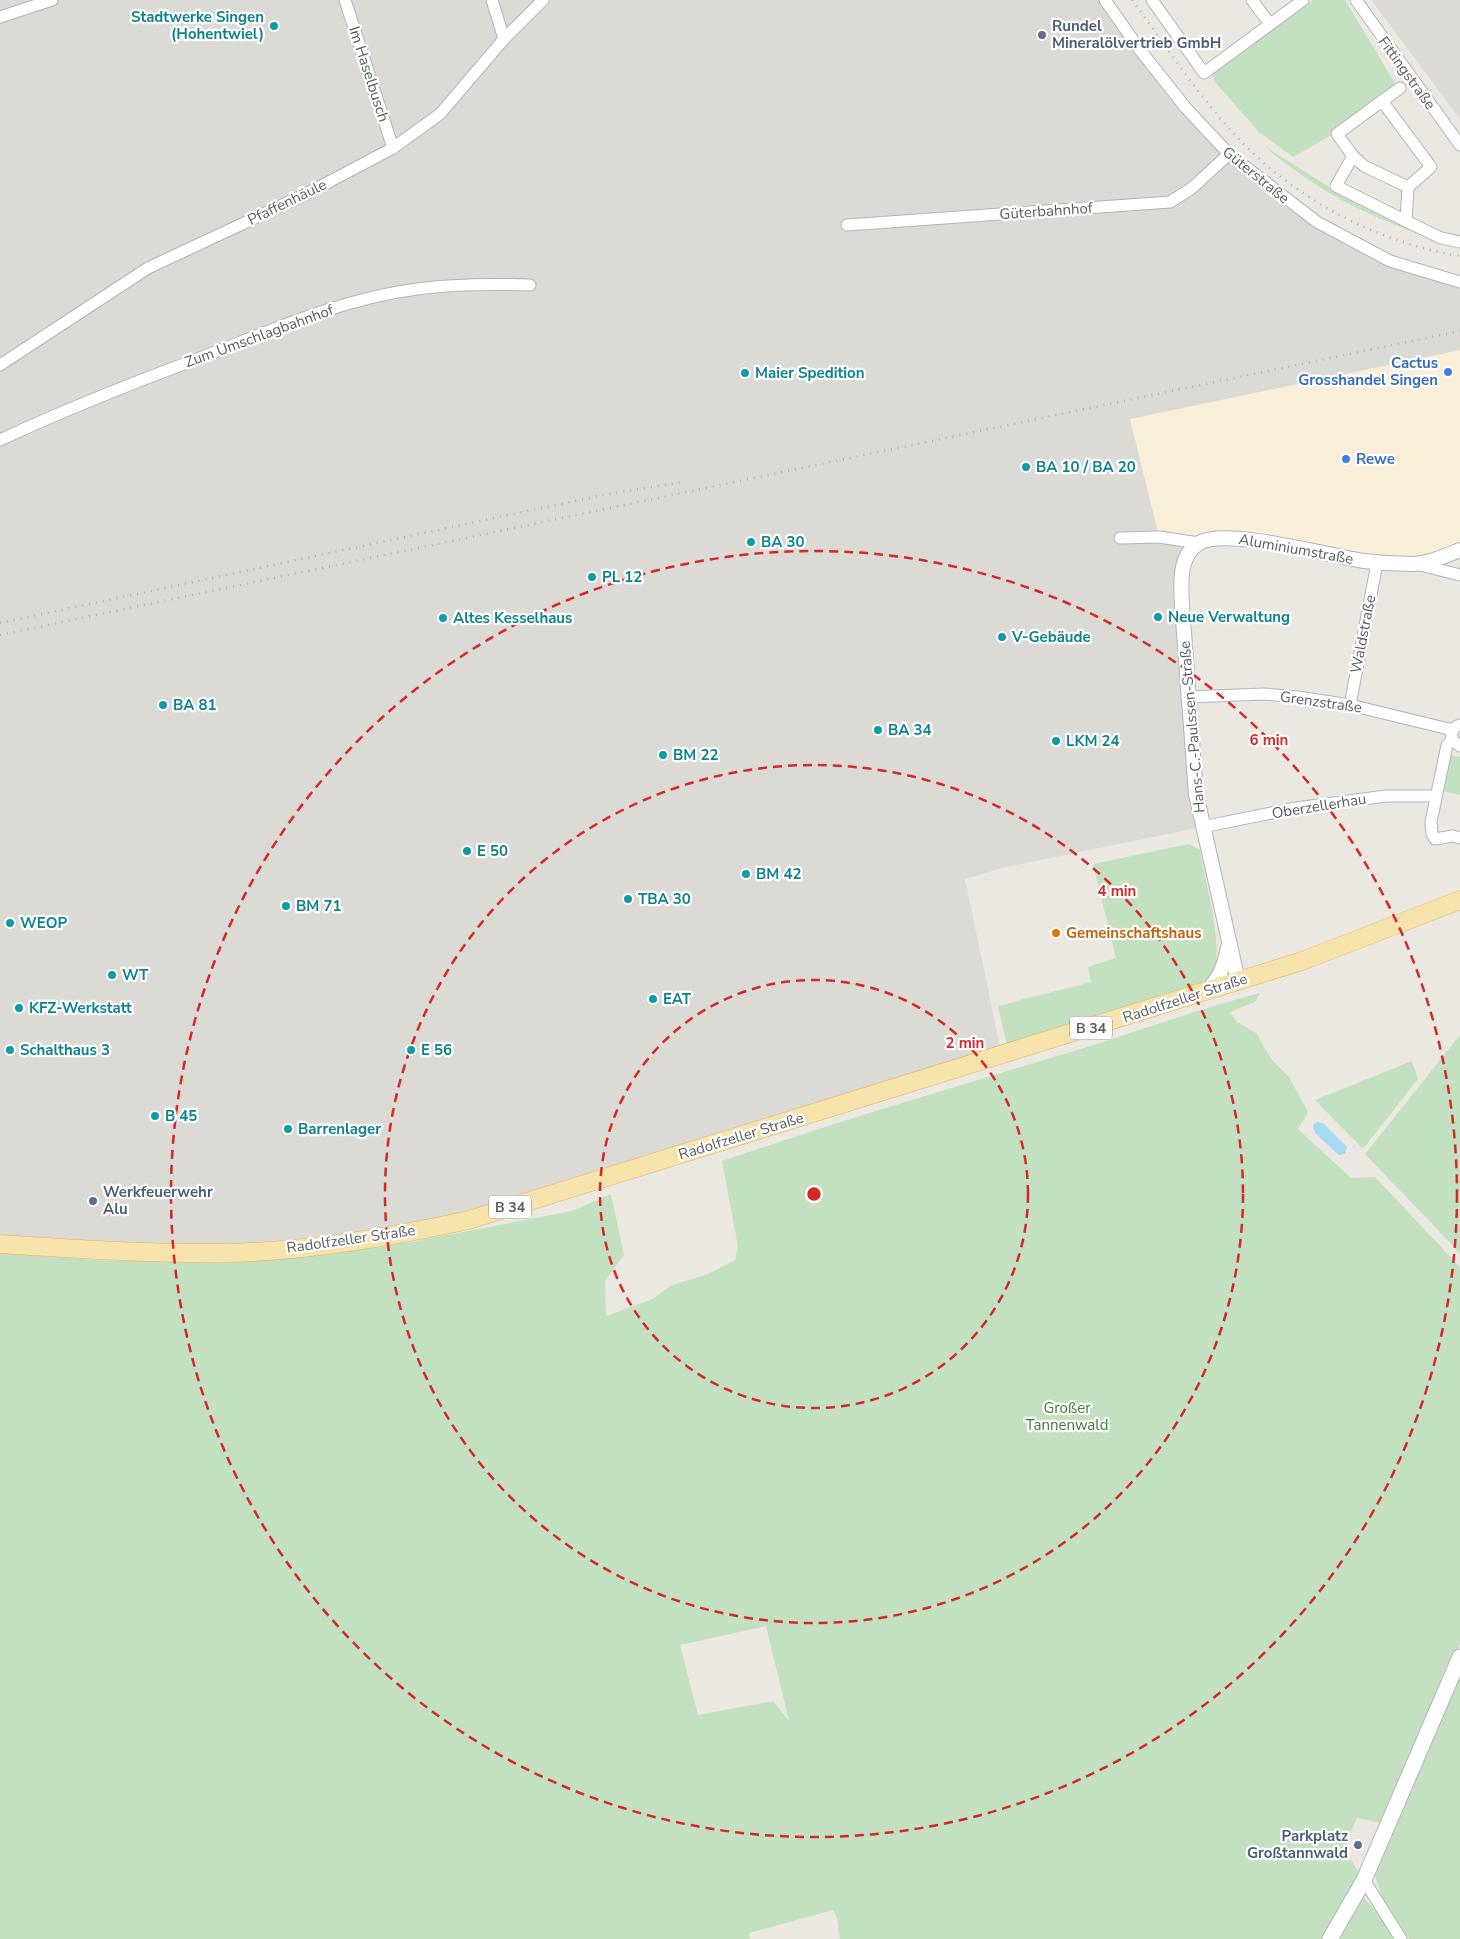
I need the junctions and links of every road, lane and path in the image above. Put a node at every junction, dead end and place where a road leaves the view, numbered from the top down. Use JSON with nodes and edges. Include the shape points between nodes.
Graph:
{"nodes":[{"id":1,"x":52,"y":0,"type":"edge"},
{"id":2,"x":345,"y":0,"type":"edge"},
{"id":3,"x":492,"y":0,"type":"edge"},
{"id":4,"x":543,"y":0,"type":"edge"},
{"id":5,"x":1105,"y":0,"type":"edge"},
{"id":6,"x":1152,"y":0,"type":"edge"},
{"id":7,"x":1252,"y":0,"type":"edge"},
{"id":8,"x":1303,"y":0,"type":"edge"},
{"id":9,"x":1356,"y":0,"type":"edge"},
{"id":10,"x":0,"y":17,"type":"edge"},
{"id":11,"x":1269,"y":23,"type":"junction"},
{"id":12,"x":504,"y":39,"type":"junction"},
{"id":13,"x":1400,"y":88,"type":"dead end"},
{"id":14,"x":1382,"y":101,"type":"junction"},
{"id":15,"x":1460,"y":145,"type":"edge"},
{"id":16,"x":393,"y":148,"type":"junction"},
{"id":17,"x":1228,"y":154,"type":"junction"},
{"id":18,"x":1353,"y":156,"type":"junction"},
{"id":19,"x":1408,"y":187,"type":"junction"},
{"id":20,"x":1406,"y":221,"type":"junction"},
{"id":21,"x":847,"y":225,"type":"dead end"},
{"id":22,"x":1460,"y":242,"type":"edge"},
{"id":23,"x":1460,"y":282,"type":"edge"},
{"id":24,"x":530,"y":285,"type":"dead end"},
{"id":25,"x":0,"y":365,"type":"edge"},
{"id":26,"x":0,"y":440,"type":"edge"},
{"id":27,"x":1120,"y":538,"type":"dead end"},
{"id":28,"x":1198,"y":543,"type":"junction"},
{"id":29,"x":1460,"y":550,"type":"edge"},
{"id":30,"x":1434,"y":561,"type":"junction"},
{"id":31,"x":1377,"y":562,"type":"junction"},
{"id":32,"x":1415,"y":564,"type":"junction"},
{"id":33,"x":1460,"y":574,"type":"edge"},
{"id":34,"x":1187,"y":697,"type":"junction"},
{"id":35,"x":1350,"y":704,"type":"junction"},
{"id":36,"x":1456,"y":736,"type":"edge"},
{"id":37,"x":1436,"y":796,"type":"junction"},
{"id":38,"x":1202,"y":827,"type":"junction"},
{"id":39,"x":1460,"y":838,"type":"edge"},
{"id":40,"x":1460,"y":900,"type":"edge"},
{"id":41,"x":1228,"y":944,"type":"junction"},
{"id":42,"x":1238,"y":981,"type":"junction"},
{"id":43,"x":1206,"y":992,"type":"junction"},
{"id":44,"x":0,"y":1244,"type":"edge"},
{"id":45,"x":1460,"y":1657,"type":"edge"},
{"id":46,"x":1364,"y":1880,"type":"junction"},
{"id":47,"x":1330,"y":1939,"type":"edge"},
{"id":48,"x":1401,"y":1939,"type":"edge"}],
"edges":[{"from":1,"to":10,"type":"street"},
{"from":2,"to":16,"type":"street","name":"Im Haselbusch"},
{"from":3,"to":12,"type":"street"},
{"from":4,"to":12,"type":"street","name":"Pfaffenhäule"},
{"from":5,"to":17,"type":"street","name":"Güterstraße","via":[[1186,108]]},
{"from":6,"to":11,"type":"street","via":[[1204,73]]},
{"from":7,"to":11,"type":"street"},
{"from":8,"to":11,"type":"street"},
{"from":9,"to":15,"type":"street","name":"Fittingstraße"},
{"from":12,"to":16,"type":"street","name":"Pfaffenhäule","via":[[440,114]]},
{"from":13,"to":14,"type":"street"},
{"from":14,"to":18,"type":"street","via":[[1337,134]]},
{"from":14,"to":19,"type":"street","via":[[1431,167]]},
{"from":16,"to":25,"type":"street","name":"Pfaffenhäule","via":[[304,195],[148,268]]},
{"from":17,"to":21,"type":"street","name":"Güterbahnhof","via":[[1192,188],[1170,202]]},
{"from":17,"to":23,"type":"street","name":"Güterstraße","via":[[1316,222],[1390,260]]},
{"from":18,"to":19,"type":"street","via":[[1364,166]]},
{"from":18,"to":20,"type":"street","via":[[1336,186]]},
{"from":19,"to":20,"type":"street"},
{"from":20,"to":22,"type":"street","via":[[1441,238]]},
{"from":24,"to":26,"type":"street","name":"Zum Umschlagbahnhof","via":[[487,284],[417,289],[370,298],[312,315],[65,409]]},
{"from":27,"to":28,"type":"street","via":[[1159,537]]},
{"from":28,"to":31,"type":"street","name":"Aluminiumstraße","via":[[1214,538],[1242,539]]},
{"from":28,"to":34,"type":"street","name":"Hans-C.-Paulssen-Straße","via":[[1186,559],[1181,578]]},
{"from":29,"to":30,"type":"street"},
{"from":30,"to":32,"type":"street","name":"Aluminiumstraße"},
{"from":30,"to":33,"type":"street","name":"Aluminiumstraße"},
{"from":31,"to":32,"type":"street","name":"Aluminiumstraße"},
{"from":31,"to":35,"type":"street","name":"Waldstraße"},
{"from":32,"to":33,"type":"street","name":"Aluminiumstraße"},
{"from":34,"to":35,"type":"street","name":"Grenzstraße","via":[[1264,694]]},
{"from":34,"to":38,"type":"street","name":"Hans-C.-Paulssen-Straße"},
{"from":35,"to":36,"type":"street","name":"Grenzstraße"},
{"from":36,"to":37,"type":"street","via":[[1447,745]]},
{"from":37,"to":38,"type":"street","name":"Oberzellerhau","via":[[1386,796],[1296,808]]},
{"from":37,"to":39,"type":"street","via":[[1432,834],[1435,839]]},
{"from":38,"to":41,"type":"street","name":"Hans-C.-Paulssen-Straße"},
{"from":40,"to":42,"type":"main road","name":"Radolfzeller Straße","number":"B 34","via":[[1363,939]]},
{"from":41,"to":42,"type":"street","name":"Hans-C.-Paulssen-Straße"},
{"from":41,"to":43,"type":"street","via":[[1223,969]]},
{"from":42,"to":43,"type":"main road","name":"Radolfzeller Straße","number":"B 34"},
{"from":43,"to":44,"type":"main road","name":"Radolfzeller Straße","number":"B 34","via":[[469,1220],[434,1228],[304,1247],[226,1253],[114,1252]]},
{"from":45,"to":46,"type":"main road"},
{"from":46,"to":47,"type":"main road"},
{"from":46,"to":48,"type":"street"}]}
